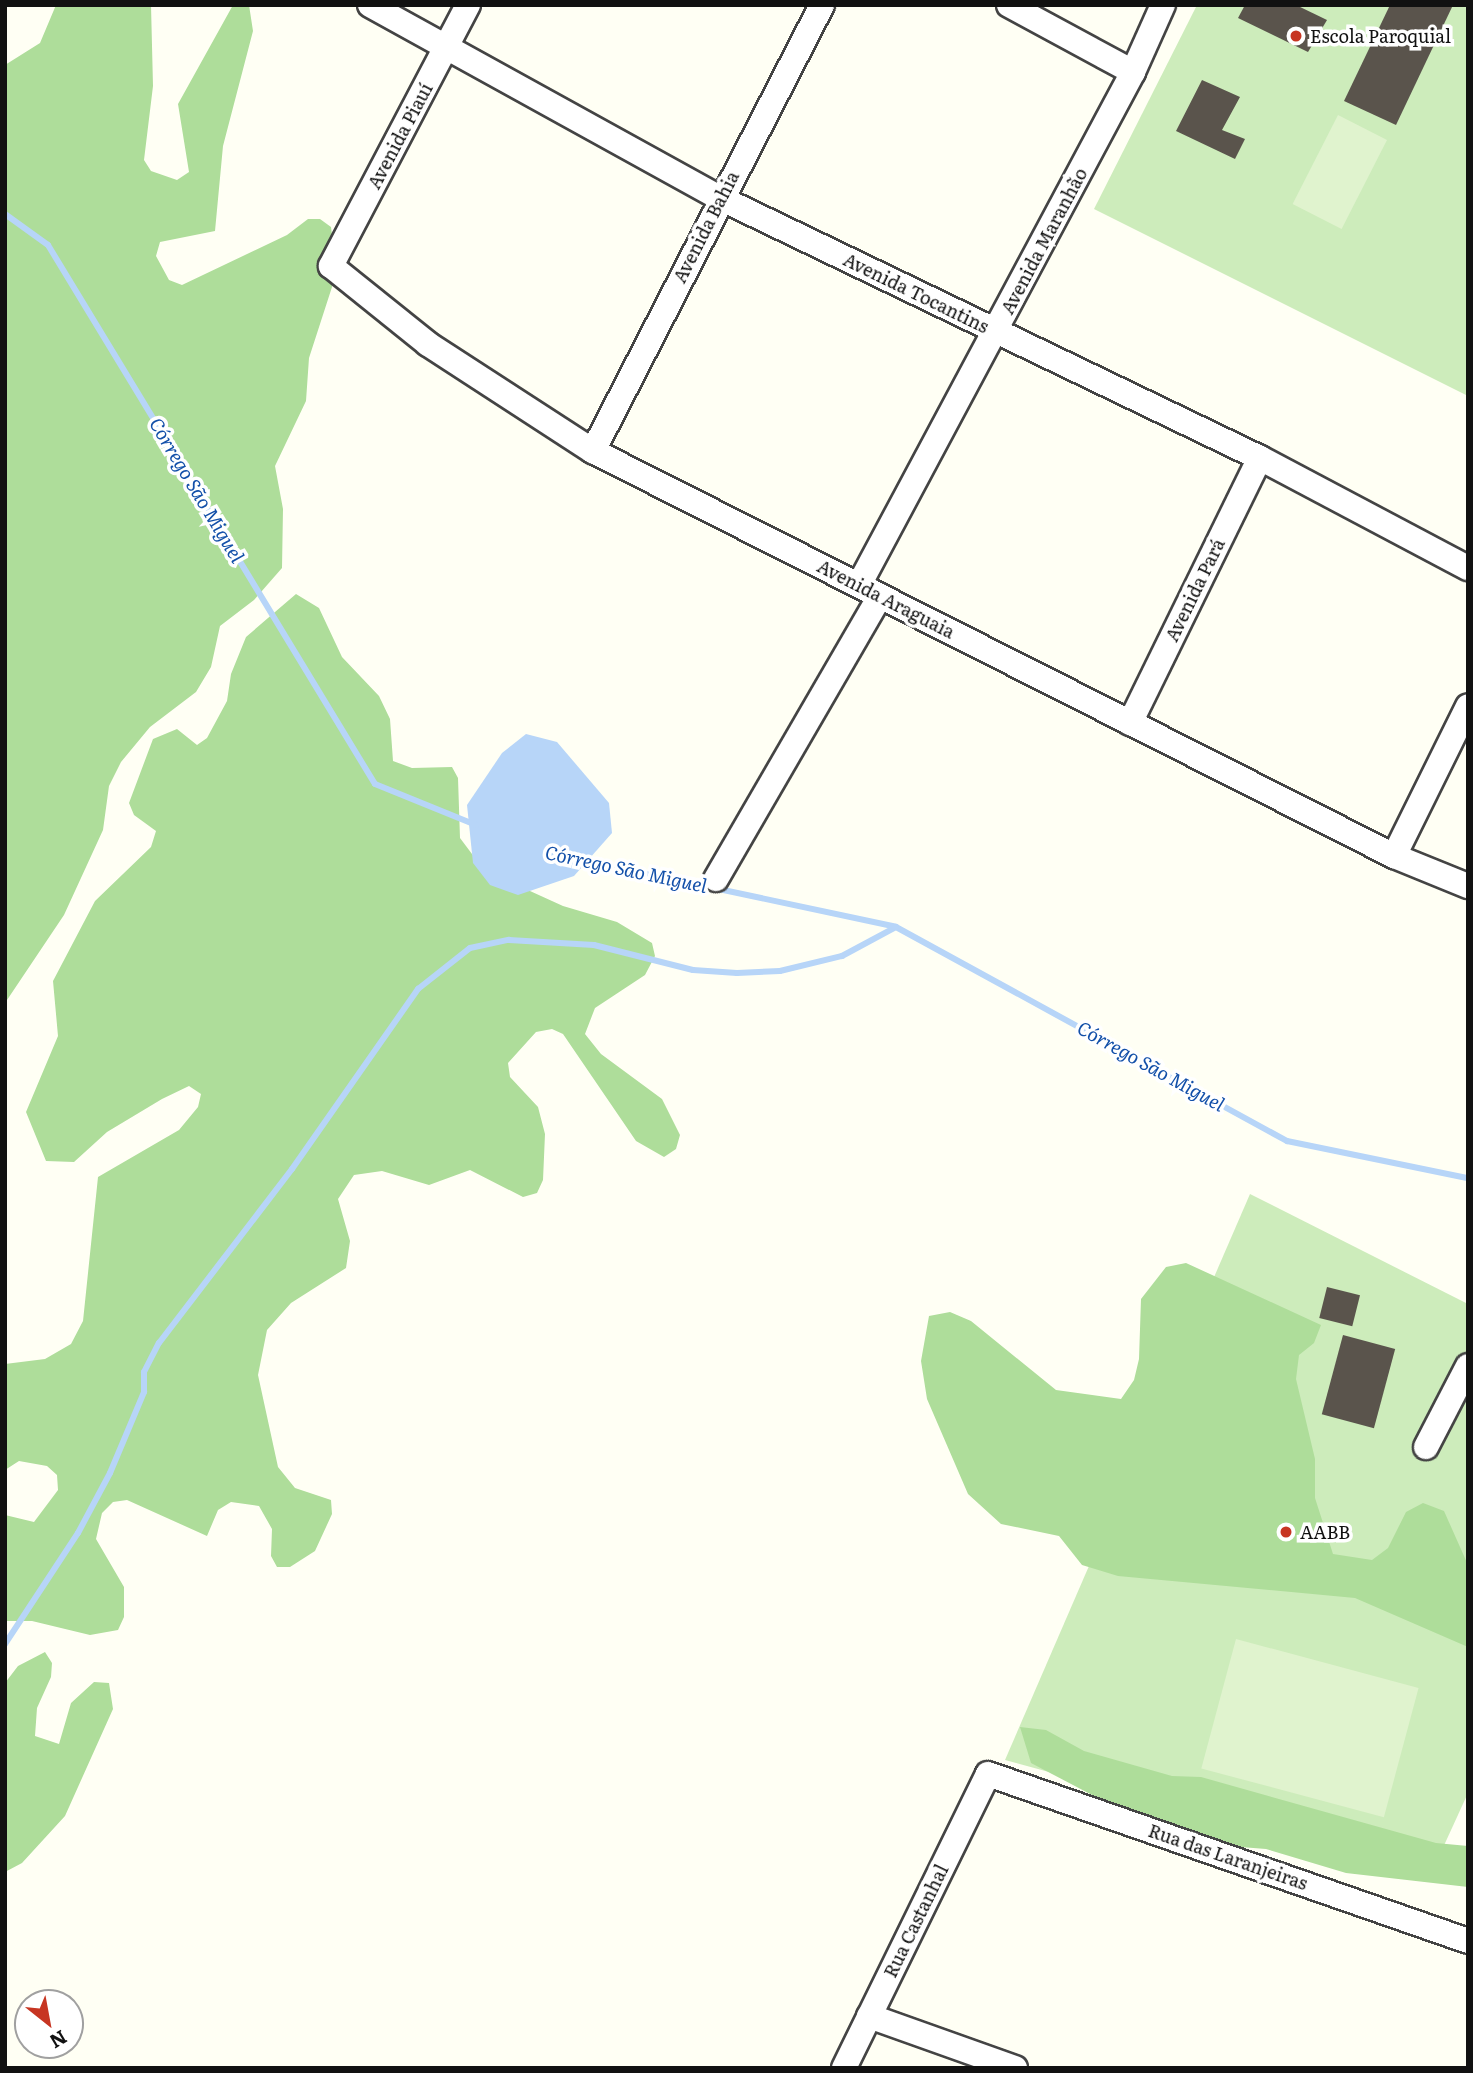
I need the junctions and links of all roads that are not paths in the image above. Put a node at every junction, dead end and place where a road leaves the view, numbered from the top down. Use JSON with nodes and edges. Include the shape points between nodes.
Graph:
{"nodes":[{"id":1,"x":370,"y":5,"type":"edge"},
{"id":2,"x":468,"y":5,"type":"edge"},
{"id":3,"x":821,"y":5,"type":"edge"},
{"id":4,"x":1009,"y":5,"type":"edge"},
{"id":5,"x":1163,"y":5,"type":"edge"},
{"id":6,"x":445,"y":50,"type":"junction"},
{"id":7,"x":1133,"y":72,"type":"junction"},
{"id":8,"x":720,"y":198,"type":"junction"},
{"id":9,"x":331,"y":266,"type":"joint"},
{"id":10,"x":996,"y":332,"type":"junction"},
{"id":11,"x":593,"y":451,"type":"junction"},
{"id":12,"x":1260,"y":457,"type":"junction"},
{"id":13,"x":1468,"y":568,"type":"edge"},
{"id":14,"x":869,"y":591,"type":"junction"},
{"id":15,"x":1468,"y":706,"type":"edge"},
{"id":16,"x":1130,"y":723,"type":"junction"},
{"id":17,"x":1394,"y":856,"type":"junction"},
{"id":18,"x":716,"y":879,"type":"dead end"},
{"id":19,"x":1468,"y":886,"type":"edge"},
{"id":20,"x":1468,"y":1366,"type":"edge"},
{"id":21,"x":1426,"y":1447,"type":"dead end"},
{"id":22,"x":988,"y":1774,"type":"joint"},
{"id":23,"x":1468,"y":1941,"type":"edge"},
{"id":24,"x":869,"y":2016,"type":"junction"},
{"id":25,"x":844,"y":2068,"type":"edge"},
{"id":26,"x":1015,"y":2068,"type":"edge"}],
"edges":[{"from":1,"to":6,"type":"street","name":"Avenida Tocantins"},
{"from":2,"to":6,"type":"street","name":"Avenida Piauí"},
{"from":3,"to":8,"type":"street","name":"Avenida Bahia"},
{"from":4,"to":7,"type":"street"},
{"from":5,"to":7,"type":"street","name":"Avenida Maranhão"},
{"from":6,"to":8,"type":"street","name":"Avenida Tocantins"},
{"from":6,"to":9,"type":"street","name":"Avenida Piauí"},
{"from":7,"to":10,"type":"street","name":"Avenida Maranhão"},
{"from":8,"to":10,"type":"street","name":"Avenida Tocantins"},
{"from":8,"to":11,"type":"street","name":"Avenida Bahia"},
{"from":9,"to":11,"type":"street","name":"Avenida Araguaia","via":[[428,344]]},
{"from":10,"to":12,"type":"street","name":"Avenida Tocantins"},
{"from":10,"to":14,"type":"street","name":"Avenida Maranhão"},
{"from":11,"to":14,"type":"street","name":"Avenida Araguaia"},
{"from":12,"to":13,"type":"street","name":"Avenida Tocantins"},
{"from":12,"to":16,"type":"street","name":"Avenida Pará"},
{"from":14,"to":16,"type":"street","name":"Avenida Araguaia"},
{"from":14,"to":18,"type":"street","name":"Avenida Maranhão"},
{"from":15,"to":17,"type":"street"},
{"from":16,"to":17,"type":"street","name":"Avenida Araguaia"},
{"from":17,"to":19,"type":"street","name":"Avenida Araguaia"},
{"from":20,"to":21,"type":"street"},
{"from":22,"to":23,"type":"street","name":"Rua das Laranjeiras"},
{"from":22,"to":24,"type":"street","name":"Rua Castanhal"},
{"from":24,"to":25,"type":"street","name":"Rua Castanhal"},
{"from":24,"to":26,"type":"street"}]}
